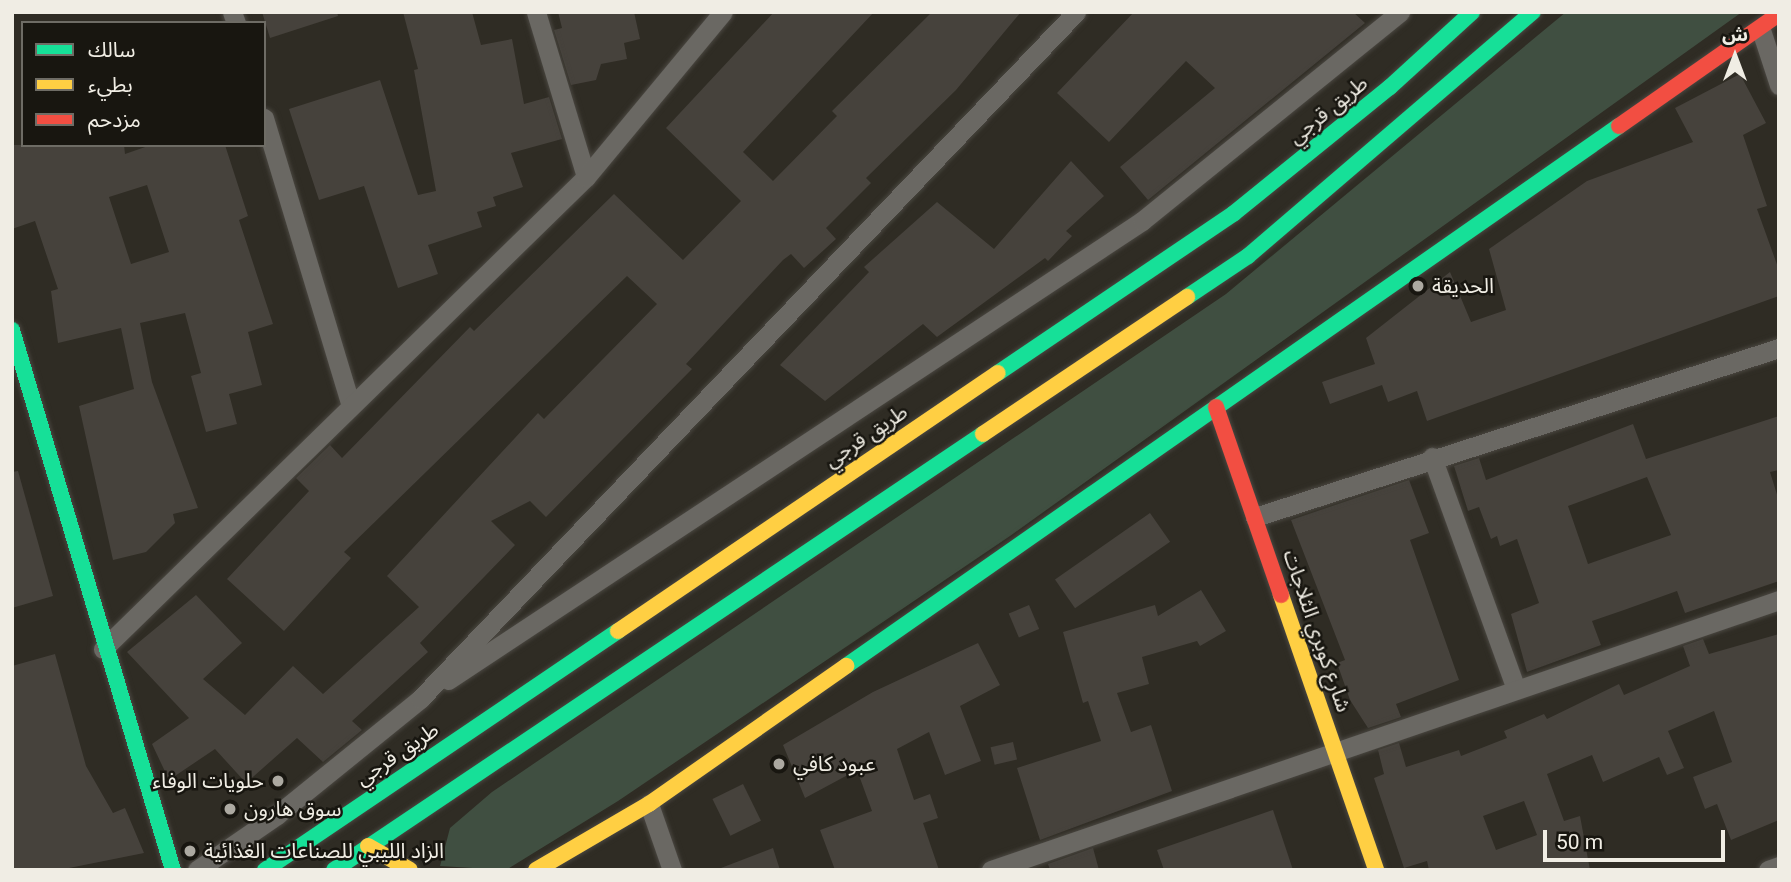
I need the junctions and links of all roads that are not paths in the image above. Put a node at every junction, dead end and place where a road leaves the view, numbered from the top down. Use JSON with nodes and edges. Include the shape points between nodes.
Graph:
{"nodes":[{"id":1,"x":536,"y":12,"type":"edge"},
{"id":2,"x":723,"y":12,"type":"edge"},
{"id":3,"x":1076,"y":12,"type":"edge"},
{"id":4,"x":1400,"y":12,"type":"edge"},
{"id":5,"x":1472,"y":12,"type":"edge"},
{"id":6,"x":1533,"y":12,"type":"edge"},
{"id":7,"x":1779,"y":14,"type":"edge"},
{"id":8,"x":1761,"y":30,"type":"junction"},
{"id":9,"x":1779,"y":85,"type":"edge"},
{"id":10,"x":266,"y":125,"type":"edge"},
{"id":11,"x":586,"y":177,"type":"junction"},
{"id":12,"x":12,"y":330,"type":"edge"},
{"id":13,"x":1779,"y":348,"type":"edge"},
{"id":14,"x":350,"y":402,"type":"junction"},
{"id":15,"x":1216,"y":407,"type":"junction"},
{"id":16,"x":1432,"y":457,"type":"junction"},
{"id":17,"x":1255,"y":517,"type":"junction"},
{"id":18,"x":720,"y":586,"type":"junction"},
{"id":19,"x":1779,"y":600,"type":"edge"},
{"id":20,"x":103,"y":649,"type":"junction"},
{"id":21,"x":1516,"y":689,"type":"junction"},
{"id":22,"x":420,"y":699,"type":"junction"},
{"id":23,"x":1336,"y":751,"type":"junction"},
{"id":24,"x":649,"y":804,"type":"junction"},
{"id":25,"x":368,"y":846,"type":"junction"},
{"id":26,"x":1779,"y":866,"type":"edge"},
{"id":27,"x":173,"y":870,"type":"edge"},
{"id":28,"x":197,"y":870,"type":"edge"},
{"id":29,"x":265,"y":870,"type":"edge"},
{"id":30,"x":334,"y":870,"type":"edge"},
{"id":31,"x":410,"y":870,"type":"edge"},
{"id":32,"x":536,"y":870,"type":"edge"},
{"id":33,"x":672,"y":870,"type":"edge"},
{"id":34,"x":991,"y":870,"type":"edge"},
{"id":35,"x":1376,"y":870,"type":"edge"},
{"id":36,"x":1768,"y":870,"type":"edge"}],
"edges":[{"from":1,"to":11,"type":"street"},
{"from":2,"to":11,"type":"street"},
{"from":3,"to":22,"type":"street"},
{"from":4,"to":22,"type":"street","via":[[1142,221]]},
{"from":5,"to":18,"type":"main road","name":"طريق قرجي","via":[[1390,87],[1233,214]]},
{"from":6,"to":18,"type":"main road","name":"طريق قرجي","via":[[1248,256]]},
{"from":7,"to":8,"type":"main road"},
{"from":8,"to":9,"type":"street"},
{"from":8,"to":15,"type":"main road"},
{"from":10,"to":14,"type":"street"},
{"from":11,"to":14,"type":"street"},
{"from":12,"to":20,"type":"main road"},
{"from":13,"to":16,"type":"street"},
{"from":14,"to":20,"type":"street"},
{"from":15,"to":17,"type":"main road","name":"شارع كوبري الثلاجات"},
{"from":15,"to":24,"type":"main road"},
{"from":16,"to":17,"type":"street"},
{"from":16,"to":21,"type":"street"},
{"from":17,"to":23,"type":"main road","name":"شارع كوبري الثلاجات"},
{"from":18,"to":25,"type":"main road","name":"طريق قرجي"},
{"from":18,"to":29,"type":"main road","name":"طريق قرجي"},
{"from":19,"to":21,"type":"street"},
{"from":20,"to":27,"type":"main road"},
{"from":21,"to":23,"type":"street"},
{"from":22,"to":28,"type":"street","via":[[277,815]]},
{"from":23,"to":34,"type":"street"},
{"from":23,"to":35,"type":"main road","name":"شارع كوبري الثلاجات"},
{"from":24,"to":32,"type":"main road"},
{"from":24,"to":33,"type":"street"},
{"from":25,"to":30,"type":"main road","name":"طريق قرجي"},
{"from":25,"to":31,"type":"main road"},
{"from":26,"to":36,"type":"street"}]}
